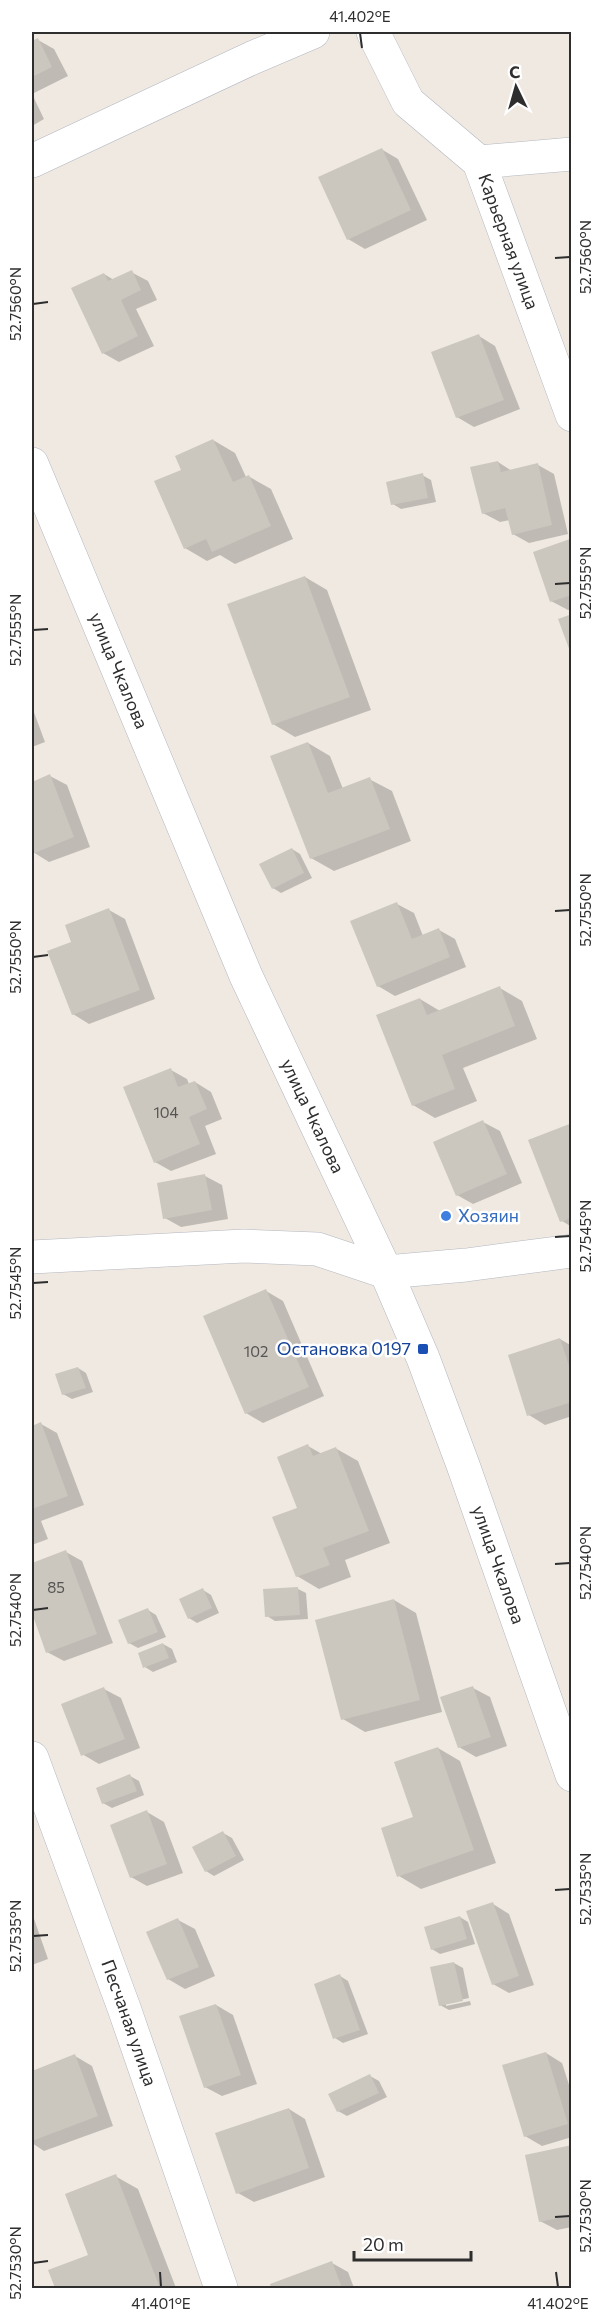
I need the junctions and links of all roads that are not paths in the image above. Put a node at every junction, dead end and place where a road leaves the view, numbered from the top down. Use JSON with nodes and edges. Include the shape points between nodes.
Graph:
{"nodes":[{"id":1,"x":313,"y":32,"type":"edge"},
{"id":2,"x":373,"y":32,"type":"edge"},
{"id":3,"x":572,"y":154,"type":"edge"},
{"id":4,"x":32,"y":161,"type":"edge"},
{"id":5,"x":479,"y":162,"type":"junction"},
{"id":6,"x":572,"y":415,"type":"edge"},
{"id":7,"x":32,"y":464,"type":"edge"},
{"id":8,"x":572,"y":1251,"type":"edge"},
{"id":9,"x":32,"y":1257,"type":"edge"},
{"id":10,"x":386,"y":1272,"type":"junction"},
{"id":11,"x":32,"y":1758,"type":"edge"},
{"id":12,"x":572,"y":1775,"type":"edge"},
{"id":13,"x":221,"y":2289,"type":"edge"}],
"edges":[{"from":1,"to":4,"type":"street"},
{"from":2,"to":5,"type":"street","name":"Карьерная улица","via":[[408,102]]},
{"from":3,"to":5,"type":"street"},
{"from":5,"to":6,"type":"street","name":"Карьерная улица"},
{"from":7,"to":10,"type":"street","name":"улица Чкалова","via":[[246,976]]},
{"from":8,"to":10,"type":"street"},
{"from":9,"to":10,"type":"street","via":[[244,1246],[317,1249]]},
{"from":10,"to":12,"type":"street","name":"улица Чкалова","via":[[460,1456]]},
{"from":11,"to":13,"type":"street","name":"Песчаная улица"}]}
